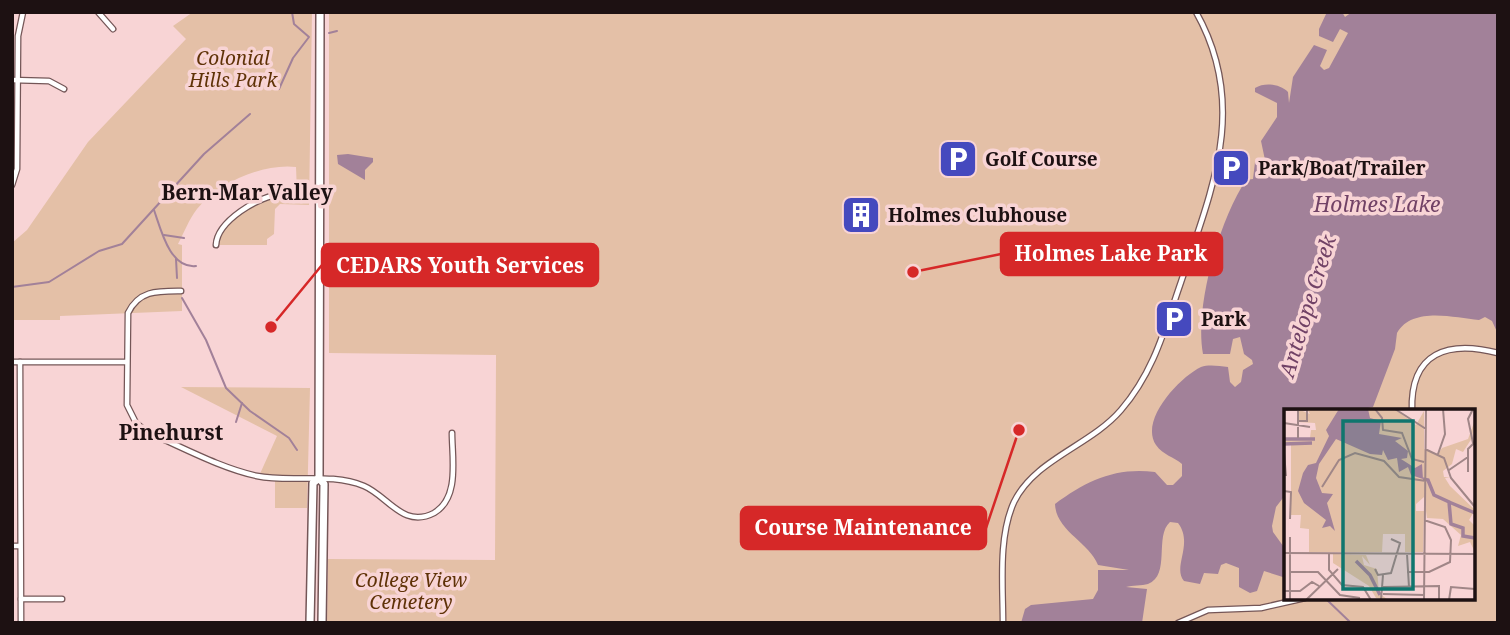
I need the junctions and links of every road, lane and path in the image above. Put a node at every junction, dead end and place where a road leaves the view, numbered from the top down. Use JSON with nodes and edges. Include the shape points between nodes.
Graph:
{"nodes":[{"id":1,"x":23,"y":12,"type":"edge"},
{"id":2,"x":98,"y":12,"type":"edge"},
{"id":3,"x":320,"y":12,"type":"edge"},
{"id":4,"x":1196,"y":12,"type":"edge"},
{"id":5,"x":113,"y":29,"type":"dead end"},
{"id":6,"x":15,"y":80,"type":"edge"},
{"id":7,"x":64,"y":89,"type":"dead end"},
{"id":8,"x":12,"y":185,"type":"edge"},
{"id":9,"x":320,"y":193,"type":"junction"},
{"id":10,"x":216,"y":245,"type":"dead end"},
{"id":11,"x":181,"y":291,"type":"dead end"},
{"id":12,"x":1498,"y":353,"type":"edge"},
{"id":13,"x":12,"y":362,"type":"edge"},
{"id":14,"x":20,"y":362,"type":"junction"},
{"id":15,"x":126,"y":362,"type":"junction"},
{"id":16,"x":1412,"y":409,"type":"edge"},
{"id":17,"x":452,"y":433,"type":"dead end"},
{"id":18,"x":319,"y":478,"type":"junction"},
{"id":19,"x":12,"y":546,"type":"edge"},
{"id":20,"x":20,"y":546,"type":"junction"},
{"id":21,"x":21,"y":599,"type":"junction"},
{"id":22,"x":62,"y":599,"type":"dead end"},
{"id":23,"x":1297,"y":600,"type":"edge"},
{"id":24,"x":21,"y":623,"type":"edge"},
{"id":25,"x":310,"y":623,"type":"edge"},
{"id":26,"x":322,"y":623,"type":"edge"},
{"id":27,"x":1003,"y":623,"type":"edge"},
{"id":28,"x":1178,"y":623,"type":"edge"}],
"edges":[{"from":1,"to":6,"type":"street"},
{"from":2,"to":5,"type":"street"},
{"from":3,"to":9,"type":"main road"},
{"from":4,"to":27,"type":"street","via":[[1216,56],[1222,95],[1223,143],[1212,188],[1164,333],[1144,378],[1106,426],[1041,470],[1015,501],[1006,532]]},
{"from":6,"to":7,"type":"street","via":[[49,81]]},
{"from":6,"to":8,"type":"street","via":[[17,169]]},
{"from":9,"to":10,"type":"street","via":[[271,197],[229,220],[219,230]]},
{"from":9,"to":18,"type":"main road"},
{"from":11,"to":15,"type":"street","via":[[149,293],[134,302],[126,322]]},
{"from":12,"to":16,"type":"street","via":[[1458,346],[1437,354],[1416,378]]},
{"from":13,"to":14,"type":"street"},
{"from":14,"to":15,"type":"street"},
{"from":14,"to":20,"type":"street"},
{"from":15,"to":18,"type":"street","via":[[128,410],[147,432],[257,476]]},
{"from":17,"to":18,"type":"street","via":[[451,491],[439,509],[427,516],[400,513],[364,486]]},
{"from":18,"to":25,"type":"main road","via":[[313,483]]},
{"from":18,"to":26,"type":"main road","via":[[324,484]]},
{"from":19,"to":20,"type":"street"},
{"from":20,"to":21,"type":"street"},
{"from":21,"to":22,"type":"street"},
{"from":21,"to":24,"type":"street"},
{"from":23,"to":28,"type":"street","via":[[1261,608],[1208,610]]}]}
